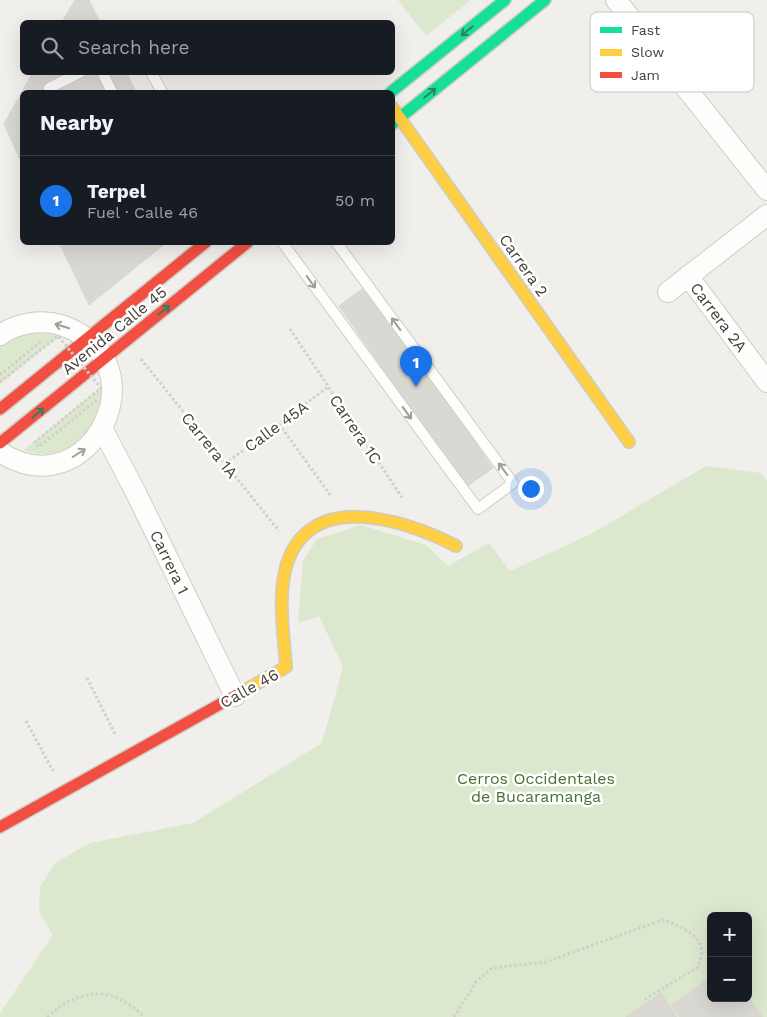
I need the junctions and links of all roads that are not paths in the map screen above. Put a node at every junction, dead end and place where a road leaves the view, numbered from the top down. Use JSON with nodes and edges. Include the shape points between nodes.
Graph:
{"nodes":[{"id":1,"x":505,"y":0,"type":"edge"},
{"id":2,"x":545,"y":0,"type":"edge"},
{"id":3,"x":616,"y":0,"type":"edge"},
{"id":4,"x":626,"y":12,"type":"edge"},
{"id":5,"x":75,"y":75,"type":"edge"},
{"id":6,"x":104,"y":75,"type":"edge"},
{"id":7,"x":153,"y":75,"type":"edge"},
{"id":8,"x":49,"y":88,"type":"dead end"},
{"id":9,"x":111,"y":90,"type":"edge"},
{"id":10,"x":161,"y":90,"type":"edge"},
{"id":11,"x":393,"y":90,"type":"edge"},
{"id":12,"x":689,"y":92,"type":"edge"},
{"id":13,"x":396,"y":121,"type":"edge"},
{"id":14,"x":767,"y":190,"type":"edge"},
{"id":15,"x":767,"y":215,"type":"edge"},
{"id":16,"x":186,"y":245,"type":"edge"},
{"id":17,"x":202,"y":245,"type":"edge"},
{"id":18,"x":244,"y":245,"type":"edge"},
{"id":19,"x":284,"y":245,"type":"edge"},
{"id":20,"x":338,"y":245,"type":"edge"},
{"id":21,"x":190,"y":255,"type":"junction"},
{"id":22,"x":688,"y":276,"type":"junction"},
{"id":23,"x":668,"y":292,"type":"dead end"},
{"id":24,"x":0,"y":335,"type":"edge"},
{"id":25,"x":87,"y":338,"type":"junction"},
{"id":26,"x":104,"y":360,"type":"junction"},
{"id":27,"x":767,"y":382,"type":"edge"},
{"id":28,"x":0,"y":409,"type":"edge"},
{"id":29,"x":102,"y":430,"type":"junction"},
{"id":30,"x":629,"y":442,"type":"dead end"},
{"id":31,"x":0,"y":443,"type":"edge"},
{"id":32,"x":0,"y":452,"type":"edge"},
{"id":33,"x":456,"y":546,"type":"dead end"},
{"id":34,"x":235,"y":696,"type":"junction"},
{"id":35,"x":0,"y":827,"type":"edge"}],
"edges":[{"from":1,"to":11,"type":"street","one_way":true},
{"from":13,"to":2,"type":"street","one_way":true},
{"from":3,"to":4,"type":"street"},
{"from":5,"to":8,"type":"lane"},
{"from":6,"to":9,"type":"lane"},
{"from":7,"to":10,"type":"lane"},
{"from":12,"to":14,"type":"street"},
{"from":13,"to":30,"type":"street","name":"Carrera 2"},
{"from":15,"to":22,"type":"street"},
{"from":16,"to":21,"type":"lane"},
{"from":17,"to":21,"type":"street","name":"Avenida Calle 45"},
{"from":26,"to":18,"type":"street","name":"Avenida Calle 45","one_way":true},
{"from":19,"to":20,"type":"lane","one_way":true,"via":[[478,509],[513,483]]},
{"from":21,"to":25,"type":"street","name":"Avenida Calle 45"},
{"from":22,"to":23,"type":"street"},
{"from":22,"to":27,"type":"street","name":"Carrera 2A"},
{"from":25,"to":24,"type":"street","one_way":true,"via":[[57,324],[40,322],[22,325]]},
{"from":25,"to":26,"type":"street"},
{"from":25,"to":28,"type":"street","name":"Avenida Calle 45"},
{"from":26,"to":29,"type":"street","via":[[110,373],[112,393],[110,412]]},
{"from":31,"to":26,"type":"street","name":"Avenida Calle 45","one_way":true},
{"from":32,"to":29,"type":"street","one_way":true,"via":[[24,463],[60,462],[77,455]]},
{"from":29,"to":34,"type":"street","name":"Carrera 1"},
{"from":33,"to":34,"type":"street","name":"Calle 46","via":[[424,529],[388,520],[345,516],[310,528],[299,538],[288,560],[284,581],[286,667]]},
{"from":34,"to":35,"type":"street","name":"Calle 46"}]}
